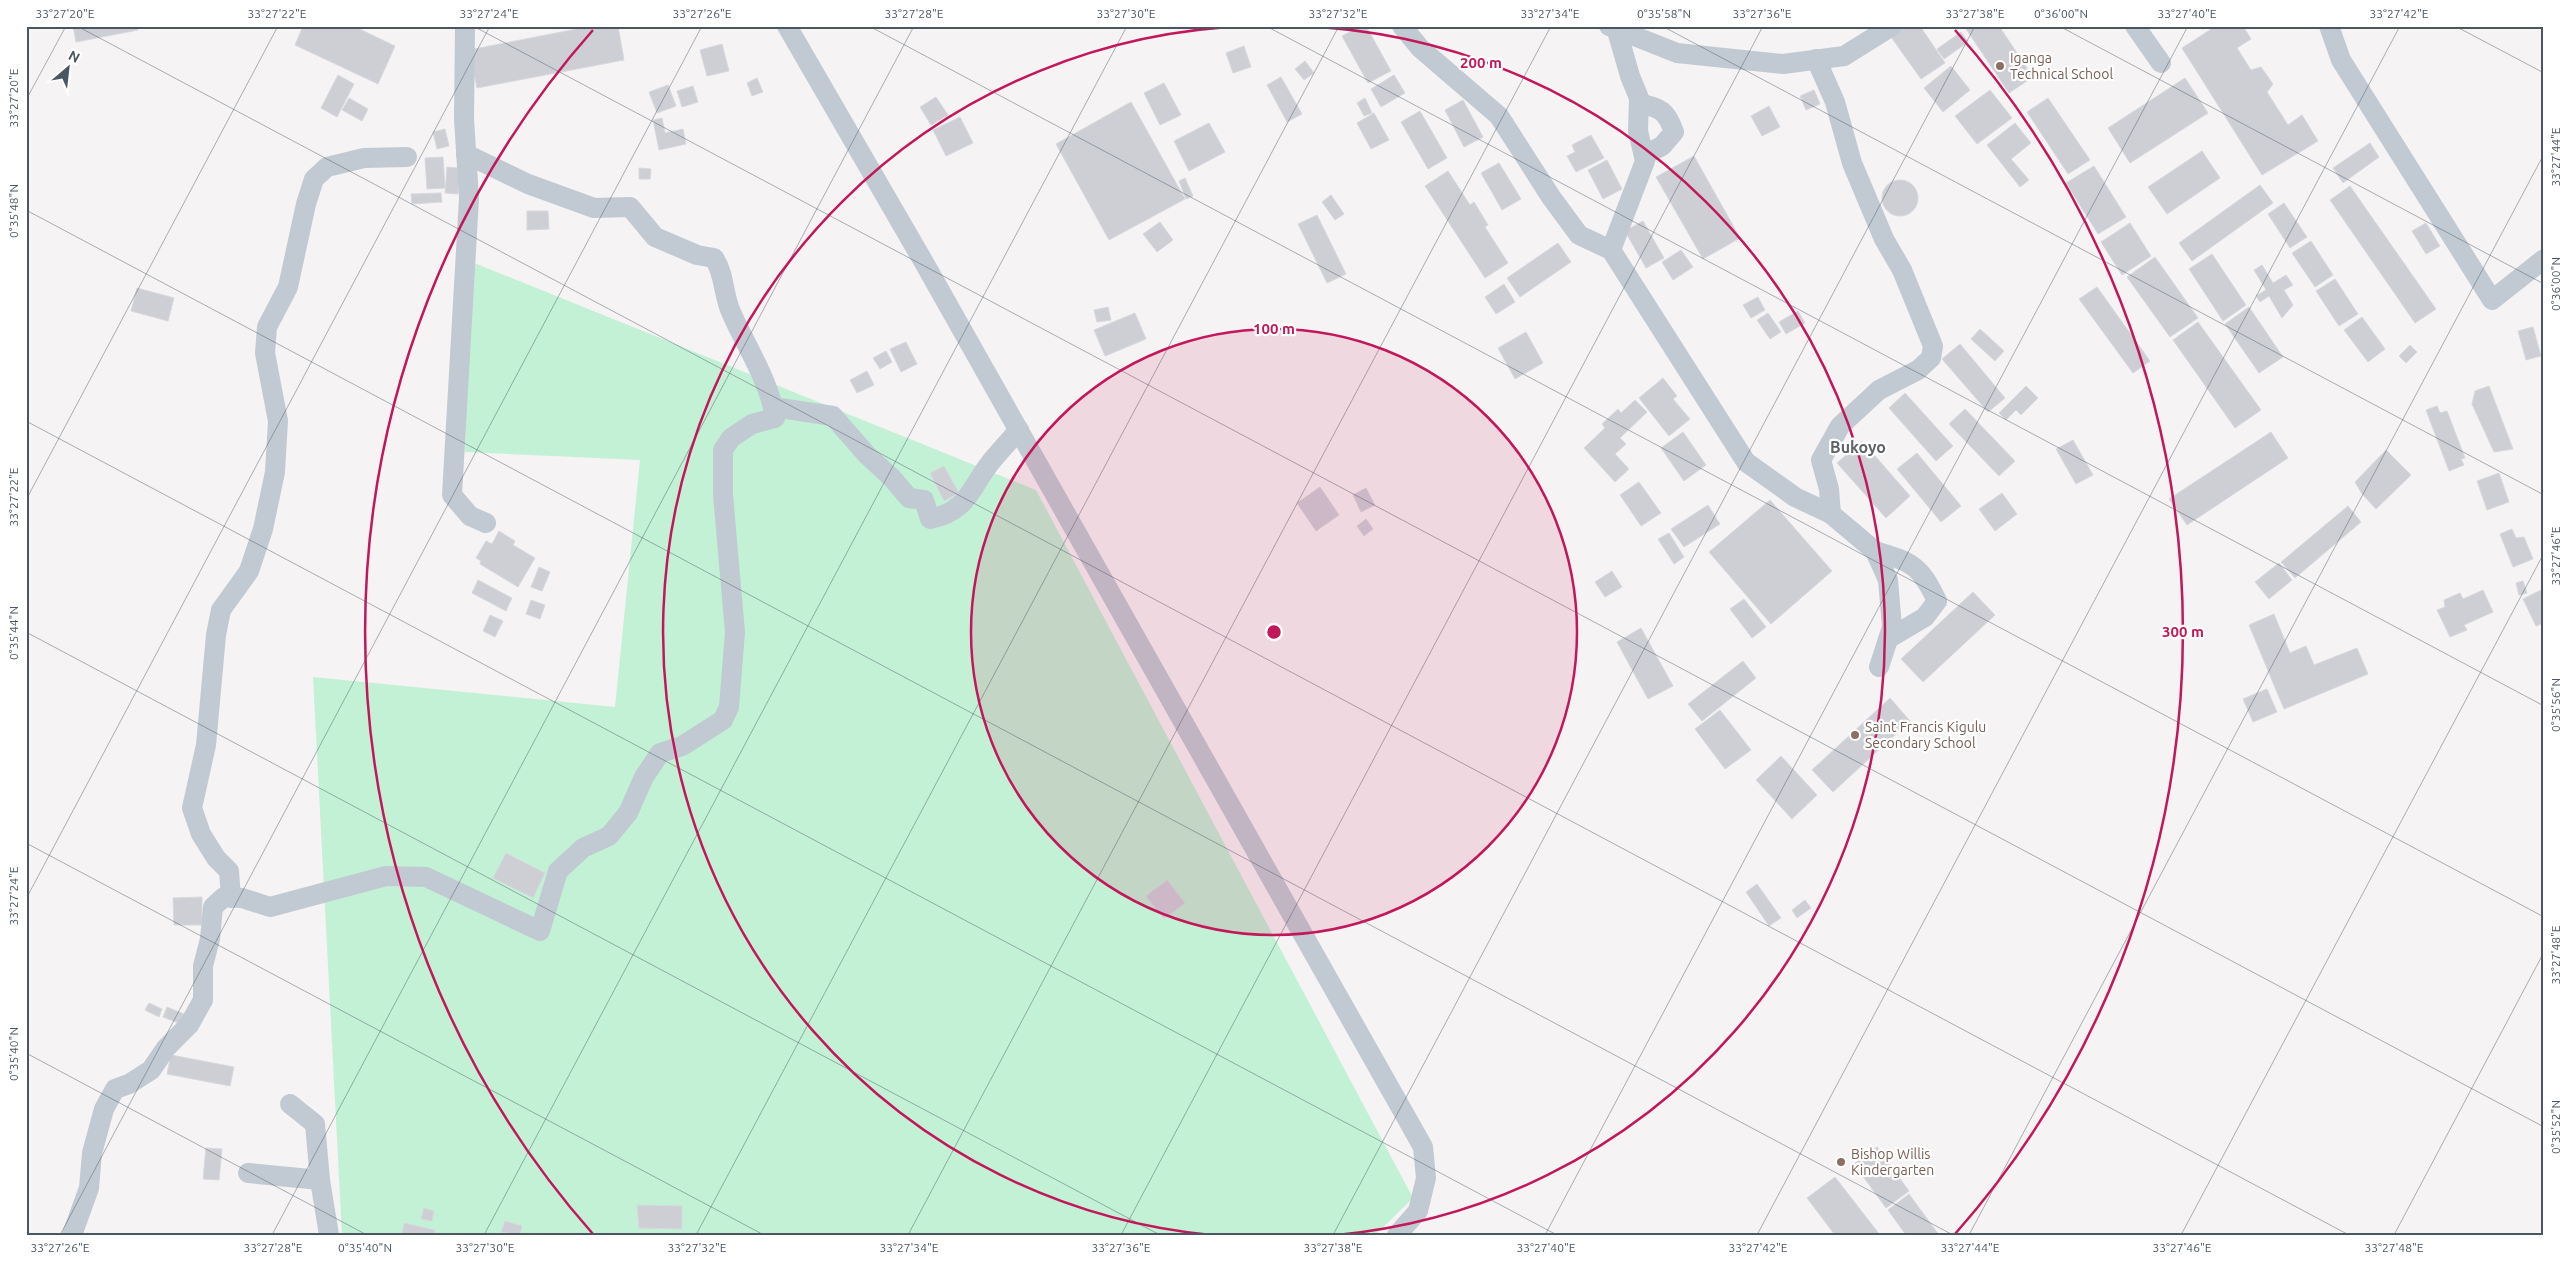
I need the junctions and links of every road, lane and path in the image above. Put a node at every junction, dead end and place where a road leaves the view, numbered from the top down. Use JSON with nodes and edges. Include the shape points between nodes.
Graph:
{"nodes":[{"id":1,"x":465,"y":26,"type":"edge"},
{"id":2,"x":787,"y":26,"type":"edge"},
{"id":3,"x":1402,"y":26,"type":"edge"},
{"id":4,"x":1892,"y":26,"type":"edge"},
{"id":5,"x":2135,"y":26,"type":"edge"},
{"id":6,"x":2329,"y":26,"type":"edge"},
{"id":7,"x":1613,"y":29,"type":"edge"},
{"id":8,"x":1816,"y":59,"type":"junction"},
{"id":9,"x":2161,"y":63,"type":"dead end"},
{"id":10,"x":1639,"y":104,"type":"junction"},
{"id":11,"x":466,"y":154,"type":"junction"},
{"id":12,"x":1644,"y":155,"type":"junction"},
{"id":13,"x":407,"y":157,"type":"dead end"},
{"id":14,"x":1611,"y":250,"type":"junction"},
{"id":15,"x":2544,"y":259,"type":"edge"},
{"id":16,"x":774,"y":407,"type":"junction"},
{"id":17,"x":1018,"y":430,"type":"junction"},
{"id":18,"x":1832,"y":514,"type":"junction"},
{"id":19,"x":486,"y":524,"type":"dead end"},
{"id":20,"x":1875,"y":551,"type":"junction"},
{"id":21,"x":1888,"y":639,"type":"junction"},
{"id":22,"x":1879,"y":667,"type":"dead end"},
{"id":23,"x":231,"y":898,"type":"junction"},
{"id":24,"x":290,"y":1104,"type":"dead end"},
{"id":25,"x":248,"y":1173,"type":"dead end"},
{"id":26,"x":320,"y":1180,"type":"junction"},
{"id":27,"x":72,"y":1235,"type":"edge"},
{"id":28,"x":329,"y":1235,"type":"edge"},
{"id":29,"x":1397,"y":1235,"type":"edge"}],
"edges":[{"from":1,"to":11,"type":"street"},
{"from":2,"to":17,"type":"street"},
{"from":3,"to":14,"type":"street","via":[[1420,48],[1499,116],[1550,197],[1579,235]]},
{"from":4,"to":8,"type":"street","via":[[1844,56]]},
{"from":5,"to":9,"type":"street"},
{"from":6,"to":15,"type":"street","via":[[2340,60],[2492,300]]},
{"from":7,"to":8,"type":"street","via":[[1677,54],[1783,64]]},
{"from":7,"to":10,"type":"street"},
{"from":8,"to":18,"type":"street","via":[[1835,102],[1852,163],[1933,346],[1931,358],[1918,370],[1879,390],[1840,426],[1821,460]]},
{"from":10,"to":12,"type":"street","via":[[1638,130]]},
{"from":10,"to":12,"type":"street","via":[[1654,106],[1668,115],[1674,132],[1662,146]]},
{"from":11,"to":16,"type":"street","via":[[528,184],[594,208],[630,207],[655,237],[714,258],[719,265],[730,310]]},
{"from":11,"to":19,"type":"street","via":[[469,198],[452,495],[470,516]]},
{"from":12,"to":14,"type":"street","via":[[1646,161]]},
{"from":13,"to":23,"type":"street","via":[[364,158],[327,168],[314,179],[288,287],[267,327],[265,354],[278,421],[275,472],[263,529],[249,571],[221,610],[206,745],[192,808],[201,834],[216,858],[229,871]]},
{"from":14,"to":18,"type":"street","via":[[1746,462],[1795,497]]},
{"from":16,"to":17,"type":"street","via":[[833,416],[909,498],[924,500],[930,519],[946,516],[971,495],[989,464]]},
{"from":16,"to":23,"type":"street","via":[[775,418],[752,424],[731,438],[723,450],[723,495],[735,632],[729,706],[723,720],[682,746],[660,753],[644,777],[628,813],[609,836],[582,848],[558,871],[540,931],[426,878],[386,876],[270,907]]},
{"from":17,"to":29,"type":"street","via":[[1423,1146],[1426,1178],[1418,1211]]},
{"from":18,"to":20,"type":"street"},
{"from":20,"to":21,"type":"street","via":[[1888,580],[1892,627]]},
{"from":20,"to":21,"type":"street","via":[[1902,559],[1920,570],[1937,601],[1925,617]]},
{"from":21,"to":22,"type":"street"},
{"from":23,"to":27,"type":"street","via":[[224,897],[213,907],[203,966],[203,1000],[189,1025],[150,1070],[115,1089],[104,1109],[91,1160],[88,1188]]},
{"from":24,"to":26,"type":"street","via":[[315,1124]]},
{"from":25,"to":26,"type":"street"},
{"from":26,"to":28,"type":"street"}]}
